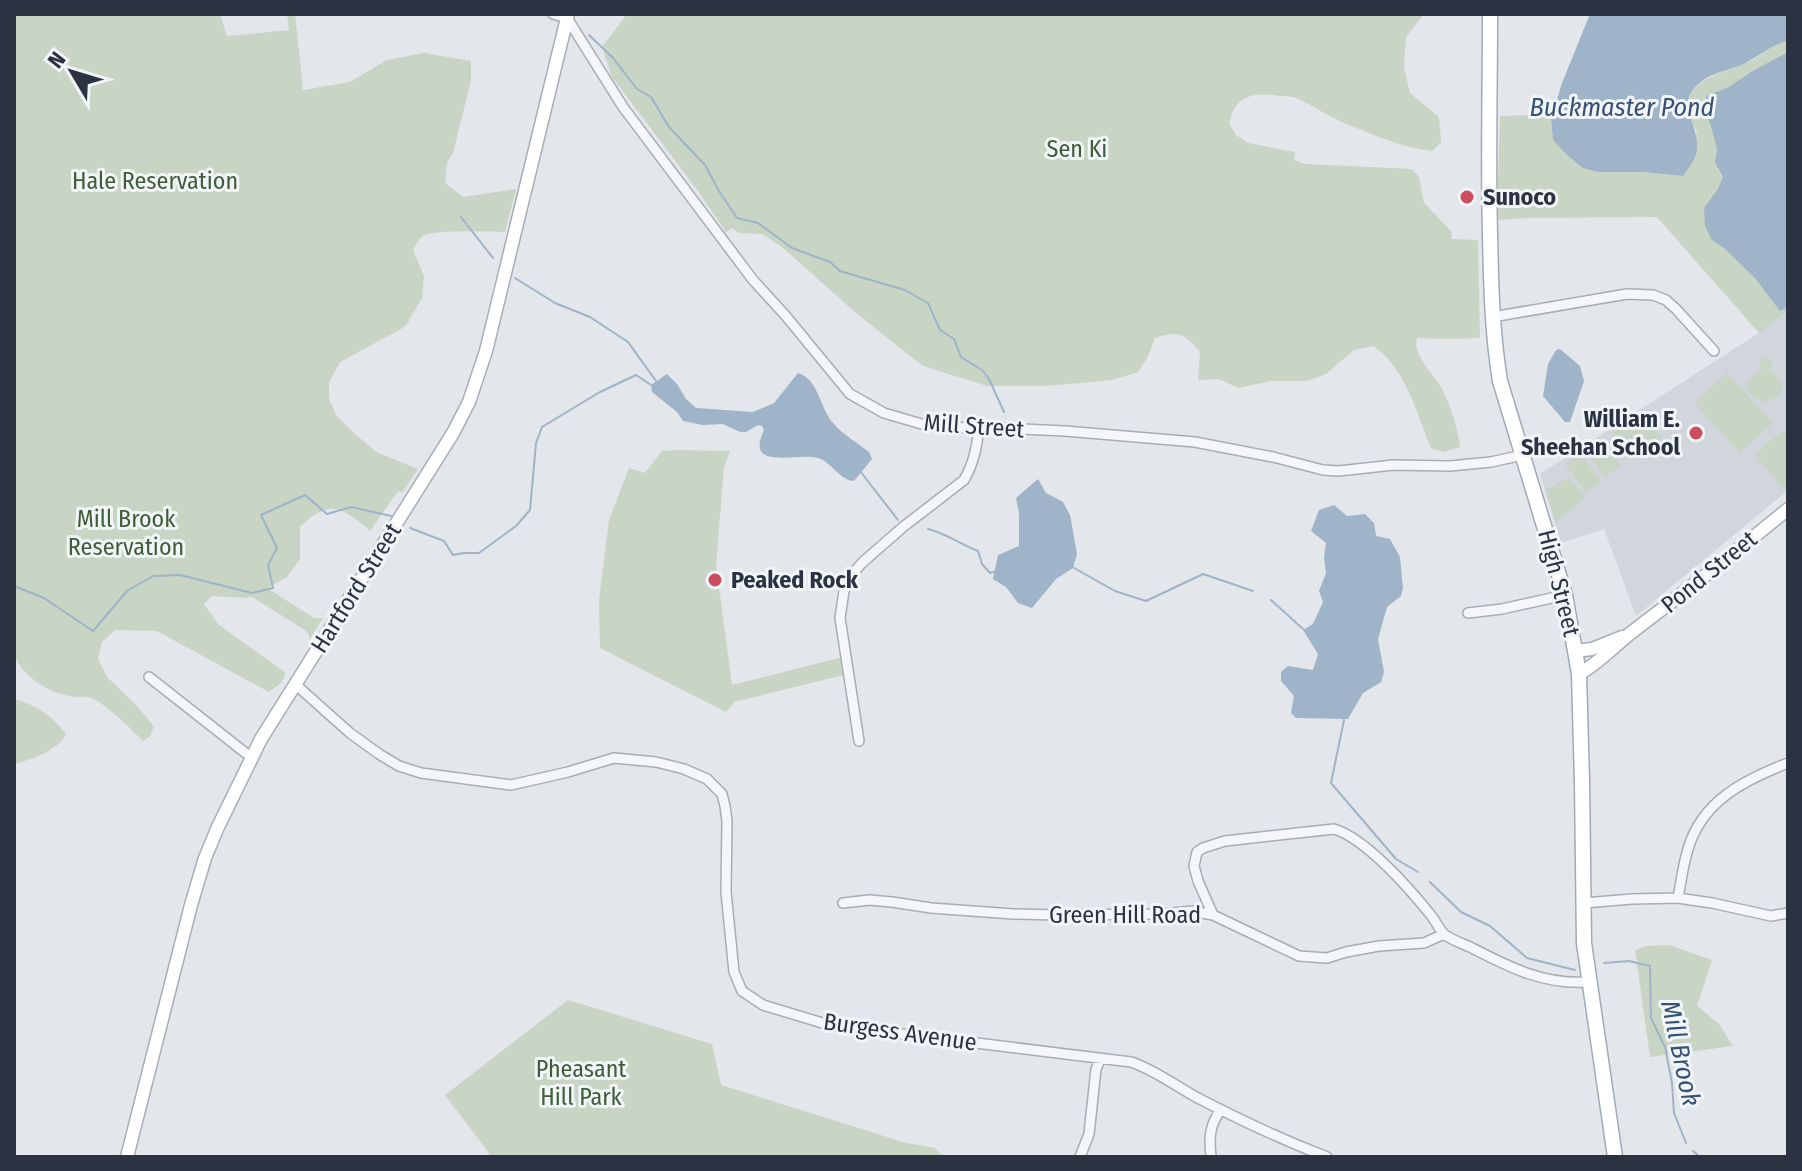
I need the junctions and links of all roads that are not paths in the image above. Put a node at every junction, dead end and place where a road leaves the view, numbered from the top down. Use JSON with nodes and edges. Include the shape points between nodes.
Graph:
{"nodes":[{"id":1,"x":553,"y":14,"type":"edge"},
{"id":2,"x":1490,"y":14,"type":"edge"},
{"id":3,"x":568,"y":16,"type":"edge"},
{"id":4,"x":1492,"y":317,"type":"junction"},
{"id":5,"x":1714,"y":351,"type":"dead end"},
{"id":6,"x":979,"y":427,"type":"junction"},
{"id":7,"x":1523,"y":455,"type":"junction"},
{"id":8,"x":1788,"y":509,"type":"edge"},
{"id":9,"x":1565,"y":595,"type":"junction"},
{"id":10,"x":1468,"y":613,"type":"dead end"},
{"id":11,"x":1629,"y":635,"type":"junction"},
{"id":12,"x":1575,"y":651,"type":"junction"},
{"id":13,"x":1579,"y":674,"type":"junction"},
{"id":14,"x":149,"y":677,"type":"dead end"},
{"id":15,"x":295,"y":684,"type":"junction"},
{"id":16,"x":859,"y":741,"type":"dead end"},
{"id":17,"x":252,"y":758,"type":"junction"},
{"id":18,"x":1788,"y":763,"type":"edge"},
{"id":19,"x":1678,"y":898,"type":"junction"},
{"id":20,"x":843,"y":903,"type":"dead end"},
{"id":21,"x":1584,"y":903,"type":"junction"},
{"id":22,"x":1788,"y":913,"type":"edge"},
{"id":23,"x":1213,"y":915,"type":"junction"},
{"id":24,"x":1444,"y":934,"type":"junction"},
{"id":25,"x":1589,"y":982,"type":"junction"},
{"id":26,"x":1101,"y":1058,"type":"junction"},
{"id":27,"x":1221,"y":1110,"type":"junction"},
{"id":28,"x":127,"y":1157,"type":"edge"},
{"id":29,"x":1080,"y":1157,"type":"edge"},
{"id":30,"x":1211,"y":1157,"type":"edge"},
{"id":31,"x":1327,"y":1157,"type":"edge"},
{"id":32,"x":1615,"y":1157,"type":"edge"}],
"edges":[{"from":1,"to":3,"type":"street"},
{"from":2,"to":4,"type":"main road","name":"High Street"},
{"from":3,"to":6,"type":"street","name":"Mill Street","via":[[623,107],[753,280],[850,394],[884,413],[925,425]]},
{"from":3,"to":15,"type":"street","name":"Hartford Street","via":[[469,402]]},
{"from":4,"to":5,"type":"street","via":[[1627,294],[1653,295],[1676,309]]},
{"from":4,"to":7,"type":"main road","name":"High Street","via":[[1500,381]]},
{"from":6,"to":7,"type":"street","name":"Mill Street","via":[[1195,442],[1339,471],[1450,466]]},
{"from":6,"to":16,"type":"street","via":[[964,480],[863,562],[844,591],[840,618]]},
{"from":7,"to":9,"type":"main road","name":"High Street"},
{"from":8,"to":11,"type":"street","name":"Pond Street"},
{"from":9,"to":10,"type":"street"},
{"from":9,"to":12,"type":"main road","name":"High Street"},
{"from":11,"to":12,"type":"street","name":"Pond Street"},
{"from":11,"to":13,"type":"street","name":"Pond Street"},
{"from":12,"to":13,"type":"main road","name":"High Street"},
{"from":13,"to":21,"type":"main road","name":"High Street"},
{"from":14,"to":17,"type":"street"},
{"from":15,"to":17,"type":"street","name":"Hartford Street"},
{"from":15,"to":26,"type":"street","name":"Burgess Avenue","via":[[379,754],[421,773],[511,785],[614,758],[656,762],[707,779],[722,794],[725,806],[734,972],[742,991],[763,1005],[829,1025]]},
{"from":17,"to":28,"type":"street","name":"Hartford Street","via":[[205,858]]},
{"from":18,"to":19,"type":"street","via":[[1743,783],[1707,811],[1686,853]]},
{"from":19,"to":21,"type":"street"},
{"from":19,"to":22,"type":"street","via":[[1771,916]]},
{"from":20,"to":23,"type":"street","name":"Green Hill Road","via":[[881,901],[1013,914]]},
{"from":21,"to":25,"type":"main road","name":"High Street"},
{"from":23,"to":24,"type":"street","name":"Green Hill Road","via":[[1299,956],[1327,958],[1424,943]]},
{"from":23,"to":24,"type":"street","via":[[1194,866],[1197,852],[1225,841],[1334,829],[1357,840],[1383,864]]},
{"from":24,"to":25,"type":"street","via":[[1542,980]]},
{"from":25,"to":32,"type":"main road","name":"High Street"},
{"from":26,"to":27,"type":"street","name":"Burgess Avenue","via":[[1148,1067]]},
{"from":26,"to":29,"type":"street","via":[[1089,1134]]},
{"from":27,"to":30,"type":"street","via":[[1211,1130]]},
{"from":27,"to":31,"type":"street","name":"Burgess Avenue"}]}
